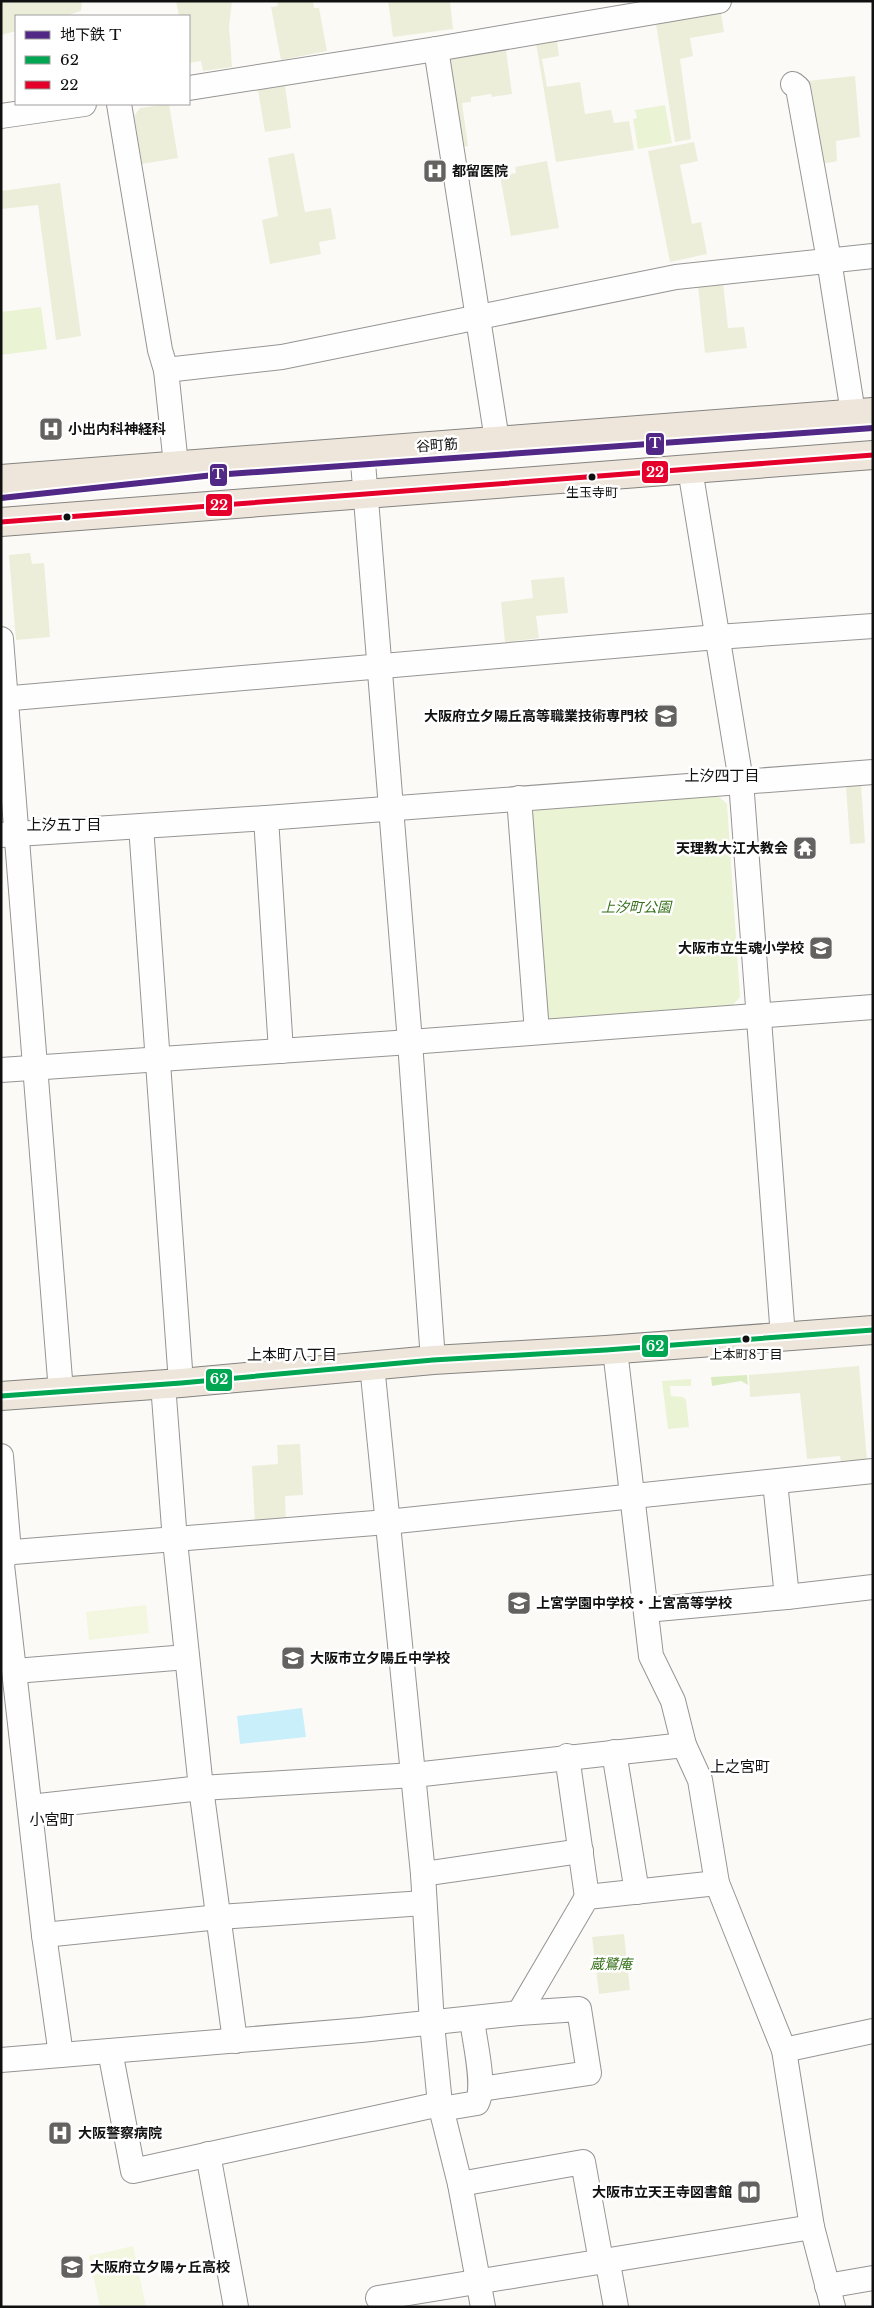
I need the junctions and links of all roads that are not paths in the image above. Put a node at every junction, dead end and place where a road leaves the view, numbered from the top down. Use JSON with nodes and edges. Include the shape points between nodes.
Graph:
{"nodes":[{"id":1,"x":719,"y":1,"type":"edge"},
{"id":2,"x":436,"y":49,"type":"junction"},
{"id":3,"x":792,"y":84,"type":"dead end"},
{"id":4,"x":190,"y":88,"type":"edge"},
{"id":5,"x":77,"y":105,"type":"edge"},
{"id":6,"x":119,"y":105,"type":"edge"},
{"id":7,"x":1,"y":116,"type":"edge"},
{"id":8,"x":873,"y":256,"type":"edge"},
{"id":9,"x":830,"y":260,"type":"junction"},
{"id":10,"x":479,"y":316,"type":"junction"},
{"id":11,"x":166,"y":370,"type":"junction"},
{"id":12,"x":863,"y":413,"type":"edge"},
{"id":13,"x":497,"y":440,"type":"junction"},
{"id":14,"x":362,"y":450,"type":"junction"},
{"id":15,"x":873,"y":455,"type":"edge"},
{"id":16,"x":176,"y":464,"type":"junction"},
{"id":17,"x":690,"y":469,"type":"junction"},
{"id":18,"x":1,"y":479,"type":"edge"},
{"id":19,"x":366,"y":494,"type":"junction"},
{"id":20,"x":1,"y":522,"type":"edge"},
{"id":21,"x":873,"y":626,"type":"edge"},
{"id":22,"x":718,"y":637,"type":"junction"},
{"id":23,"x":1,"y":639,"type":"edge"},
{"id":24,"x":380,"y":666,"type":"junction"},
{"id":25,"x":3,"y":698,"type":"edge"},
{"id":26,"x":873,"y":772,"type":"edge"},
{"id":27,"x":742,"y":781,"type":"junction"},
{"id":28,"x":519,"y":798,"type":"junction"},
{"id":29,"x":390,"y":807,"type":"junction"},
{"id":30,"x":266,"y":818,"type":"junction"},
{"id":31,"x":141,"y":826,"type":"junction"},
{"id":32,"x":8,"y":835,"type":"edge"},
{"id":33,"x":873,"y":1007,"type":"edge"},
{"id":34,"x":758,"y":1016,"type":"junction"},
{"id":35,"x":537,"y":1032,"type":"junction"},
{"id":36,"x":410,"y":1042,"type":"junction"},
{"id":37,"x":281,"y":1051,"type":"junction"},
{"id":38,"x":157,"y":1059,"type":"junction"},
{"id":39,"x":35,"y":1068,"type":"junction"},
{"id":40,"x":1,"y":1070,"type":"edge"},
{"id":41,"x":873,"y":1330,"type":"edge"},
{"id":42,"x":783,"y":1337,"type":"junction"},
{"id":43,"x":614,"y":1350,"type":"junction"},
{"id":44,"x":433,"y":1360,"type":"junction"},
{"id":45,"x":372,"y":1365,"type":"junction"},
{"id":46,"x":172,"y":1384,"type":"junction"},
{"id":47,"x":61,"y":1392,"type":"junction"},
{"id":48,"x":1,"y":1396,"type":"edge"},
{"id":49,"x":1,"y":1456,"type":"edge"},
{"id":50,"x":873,"y":1471,"type":"edge"},
{"id":51,"x":775,"y":1482,"type":"junction"},
{"id":52,"x":632,"y":1496,"type":"junction"},
{"id":53,"x":387,"y":1522,"type":"junction"},
{"id":54,"x":175,"y":1541,"type":"junction"},
{"id":55,"x":3,"y":1553,"type":"edge"},
{"id":56,"x":873,"y":1587,"type":"edge"},
{"id":57,"x":787,"y":1597,"type":"junction"},
{"id":58,"x":646,"y":1610,"type":"junction"},
{"id":59,"x":187,"y":1657,"type":"junction"},
{"id":60,"x":16,"y":1671,"type":"junction"},
{"id":61,"x":684,"y":1745,"type":"junction"},
{"id":62,"x":614,"y":1752,"type":"junction"},
{"id":63,"x":567,"y":1756,"type":"junction"},
{"id":64,"x":414,"y":1775,"type":"junction"},
{"id":65,"x":201,"y":1788,"type":"junction"},
{"id":66,"x":30,"y":1807,"type":"junction"},
{"id":67,"x":581,"y":1851,"type":"junction"},
{"id":68,"x":424,"y":1874,"type":"junction"},
{"id":69,"x":717,"y":1883,"type":"junction"},
{"id":70,"x":637,"y":1892,"type":"junction"},
{"id":71,"x":587,"y":1897,"type":"junction"},
{"id":72,"x":424,"y":1903,"type":"junction"},
{"id":73,"x":219,"y":1917,"type":"junction"},
{"id":74,"x":44,"y":1935,"type":"junction"},
{"id":75,"x":519,"y":2013,"type":"junction"},
{"id":76,"x":472,"y":2019,"type":"junction"},
{"id":77,"x":432,"y":2024,"type":"junction"},
{"id":78,"x":873,"y":2031,"type":"edge"},
{"id":79,"x":235,"y":2041,"type":"junction"},
{"id":80,"x":784,"y":2050,"type":"junction"},
{"id":81,"x":110,"y":2051,"type":"junction"},
{"id":82,"x":61,"y":2055,"type":"junction"},
{"id":83,"x":1,"y":2060,"type":"edge"},
{"id":84,"x":481,"y":2089,"type":"junction"},
{"id":85,"x":441,"y":2107,"type":"junction"},
{"id":86,"x":208,"y":2154,"type":"junction"},
{"id":87,"x":460,"y":2184,"type":"junction"},
{"id":88,"x":812,"y":2227,"type":"junction"},
{"id":89,"x":601,"y":2260,"type":"junction"},
{"id":90,"x":873,"y":2278,"type":"edge"},
{"id":91,"x":478,"y":2281,"type":"junction"},
{"id":92,"x":830,"y":2296,"type":"edge"},
{"id":93,"x":378,"y":2298,"type":"dead end"},
{"id":94,"x":236,"y":2307,"type":"edge"},
{"id":95,"x":483,"y":2307,"type":"edge"},
{"id":96,"x":616,"y":2307,"type":"edge"}],
"edges":[{"from":1,"to":2,"type":"street"},
{"from":2,"to":4,"type":"street"},
{"from":2,"to":10,"type":"street"},
{"from":3,"to":9,"type":"street","via":[[798,88]]},
{"from":5,"to":7,"type":"street"},
{"from":6,"to":11,"type":"street"},
{"from":8,"to":9,"type":"street"},
{"from":9,"to":10,"type":"street","via":[[676,277]]},
{"from":9,"to":12,"type":"street"},
{"from":10,"to":11,"type":"street","via":[[282,358]]},
{"from":10,"to":13,"type":"street"},
{"from":11,"to":16,"type":"street"},
{"from":12,"to":13,"type":"main road","name":"谷町筋"},
{"from":13,"to":14,"type":"main road","name":"谷町筋"},
{"from":14,"to":16,"type":"main road","name":"谷町筋"},
{"from":14,"to":19,"type":"street"},
{"from":15,"to":17,"type":"main road"},
{"from":16,"to":18,"type":"main road","name":"谷町筋"},
{"from":17,"to":19,"type":"main road"},
{"from":17,"to":22,"type":"street"},
{"from":19,"to":20,"type":"main road"},
{"from":19,"to":24,"type":"street"},
{"from":21,"to":22,"type":"street"},
{"from":22,"to":24,"type":"street"},
{"from":22,"to":27,"type":"street"},
{"from":23,"to":25,"type":"street"},
{"from":24,"to":25,"type":"street"},
{"from":24,"to":29,"type":"street"},
{"from":25,"to":32,"type":"street"},
{"from":26,"to":27,"type":"street"},
{"from":27,"to":28,"type":"street"},
{"from":27,"to":34,"type":"street"},
{"from":28,"to":29,"type":"street"},
{"from":28,"to":35,"type":"street"},
{"from":29,"to":30,"type":"street"},
{"from":29,"to":36,"type":"street"},
{"from":30,"to":31,"type":"street"},
{"from":30,"to":37,"type":"street"},
{"from":31,"to":32,"type":"street"},
{"from":31,"to":38,"type":"street"},
{"from":32,"to":39,"type":"street"},
{"from":33,"to":34,"type":"street"},
{"from":34,"to":35,"type":"street"},
{"from":34,"to":42,"type":"street"},
{"from":35,"to":36,"type":"street"},
{"from":36,"to":37,"type":"street"},
{"from":36,"to":44,"type":"street"},
{"from":37,"to":38,"type":"street"},
{"from":38,"to":39,"type":"street"},
{"from":38,"to":46,"type":"street"},
{"from":39,"to":40,"type":"street"},
{"from":39,"to":47,"type":"street"},
{"from":41,"to":42,"type":"main road"},
{"from":42,"to":43,"type":"main road"},
{"from":43,"to":44,"type":"main road"},
{"from":43,"to":52,"type":"street"},
{"from":44,"to":45,"type":"main road"},
{"from":45,"to":46,"type":"main road"},
{"from":45,"to":53,"type":"street"},
{"from":46,"to":47,"type":"main road"},
{"from":46,"to":54,"type":"street"},
{"from":47,"to":48,"type":"main road"},
{"from":49,"to":55,"type":"street","via":[[8,1540]]},
{"from":50,"to":51,"type":"street"},
{"from":51,"to":52,"type":"street"},
{"from":51,"to":57,"type":"street"},
{"from":52,"to":53,"type":"street"},
{"from":52,"to":58,"type":"street"},
{"from":53,"to":54,"type":"street"},
{"from":53,"to":64,"type":"street"},
{"from":54,"to":55,"type":"street"},
{"from":54,"to":59,"type":"street"},
{"from":55,"to":60,"type":"street"},
{"from":56,"to":57,"type":"street"},
{"from":57,"to":58,"type":"street"},
{"from":58,"to":61,"type":"street","via":[[651,1656],[673,1700]]},
{"from":59,"to":60,"type":"street"},
{"from":59,"to":65,"type":"street"},
{"from":60,"to":66,"type":"street"},
{"from":61,"to":62,"type":"street"},
{"from":61,"to":69,"type":"street","via":[[700,1780]]},
{"from":62,"to":63,"type":"street"},
{"from":62,"to":70,"type":"street"},
{"from":63,"to":64,"type":"street"},
{"from":63,"to":67,"type":"street"},
{"from":64,"to":65,"type":"street"},
{"from":64,"to":68,"type":"street"},
{"from":65,"to":66,"type":"street"},
{"from":65,"to":73,"type":"street"},
{"from":66,"to":74,"type":"street"},
{"from":67,"to":68,"type":"street"},
{"from":67,"to":71,"type":"street"},
{"from":68,"to":72,"type":"street"},
{"from":69,"to":70,"type":"street"},
{"from":69,"to":80,"type":"street"},
{"from":70,"to":71,"type":"street"},
{"from":71,"to":75,"type":"street"},
{"from":72,"to":73,"type":"street"},
{"from":72,"to":77,"type":"street"},
{"from":73,"to":74,"type":"street"},
{"from":73,"to":79,"type":"street"},
{"from":74,"to":82,"type":"street"},
{"from":75,"to":76,"type":"street"},
{"from":75,"to":84,"type":"street","via":[[580,2009],[589,2073]]},
{"from":76,"to":77,"type":"street"},
{"from":76,"to":84,"type":"street"},
{"from":77,"to":79,"type":"street"},
{"from":77,"to":85,"type":"street"},
{"from":78,"to":80,"type":"street"},
{"from":79,"to":81,"type":"street"},
{"from":80,"to":88,"type":"street"},
{"from":81,"to":82,"type":"street"},
{"from":81,"to":86,"type":"street","via":[[133,2171]]},
{"from":82,"to":83,"type":"street"},
{"from":84,"to":85,"type":"street","via":[[477,2103]]},
{"from":85,"to":86,"type":"street"},
{"from":85,"to":87,"type":"street"},
{"from":86,"to":94,"type":"street"},
{"from":87,"to":89,"type":"street","via":[[583,2162]]},
{"from":87,"to":91,"type":"street"},
{"from":88,"to":89,"type":"street"},
{"from":88,"to":92,"type":"street"},
{"from":89,"to":91,"type":"street"},
{"from":89,"to":96,"type":"street","via":[[609,2269]]},
{"from":90,"to":92,"type":"street"},
{"from":91,"to":93,"type":"street"},
{"from":91,"to":95,"type":"street"}]}
